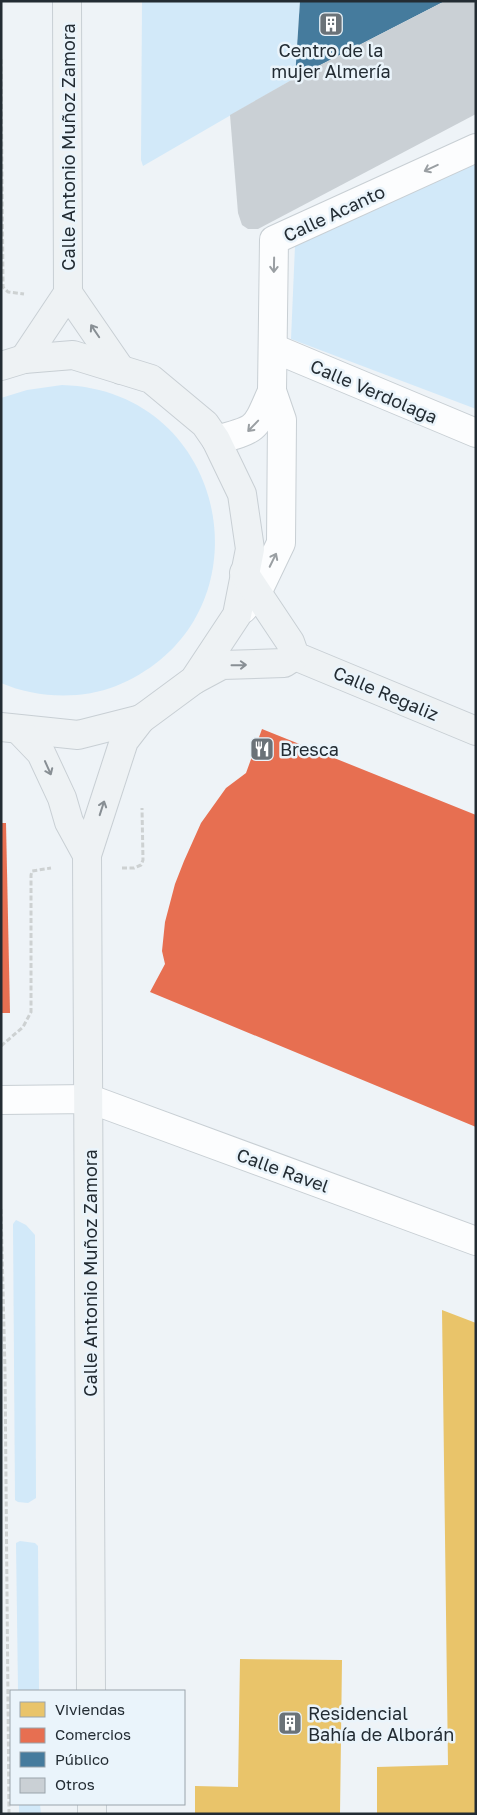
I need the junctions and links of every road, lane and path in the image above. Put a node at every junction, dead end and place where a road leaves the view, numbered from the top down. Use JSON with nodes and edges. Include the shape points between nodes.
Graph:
{"nodes":[{"id":1,"x":66,"y":1,"type":"edge"},
{"id":2,"x":1,"y":59,"type":"edge"},
{"id":3,"x":476,"y":148,"type":"edge"},
{"id":4,"x":68,"y":293,"type":"junction"},
{"id":5,"x":26,"y":294,"type":"dead end"},
{"id":6,"x":273,"y":348,"type":"junction"},
{"id":7,"x":13,"y":362,"type":"edge"},
{"id":8,"x":121,"y":370,"type":"junction"},
{"id":9,"x":272,"y":390,"type":"junction"},
{"id":10,"x":476,"y":433,"type":"edge"},
{"id":11,"x":216,"y":440,"type":"junction"},
{"id":12,"x":251,"y":582,"type":"junction"},
{"id":13,"x":295,"y":656,"type":"junction"},
{"id":14,"x":194,"y":680,"type":"junction"},
{"id":15,"x":141,"y":719,"type":"junction"},
{"id":16,"x":10,"y":728,"type":"edge"},
{"id":17,"x":476,"y":731,"type":"edge"},
{"id":18,"x":142,"y":805,"type":"dead end"},
{"id":19,"x":87,"y":855,"type":"junction"},
{"id":20,"x":43,"y":868,"type":"dead end"},
{"id":21,"x":134,"y":868,"type":"dead end"},
{"id":22,"x":1,"y":1046,"type":"edge"},
{"id":23,"x":90,"y":1099,"type":"junction"},
{"id":24,"x":1,"y":1100,"type":"edge"},
{"id":25,"x":1,"y":1209,"type":"edge"},
{"id":26,"x":476,"y":1241,"type":"edge"},
{"id":27,"x":91,"y":1690,"type":"edge"},
{"id":28,"x":9,"y":1814,"type":"edge"}],
"edges":[{"from":1,"to":4,"type":"street","name":"Calle Antonio Muñoz Zamora"},
{"from":2,"to":5,"type":"path","via":[[3,287],[8,292]]},
{"from":3,"to":6,"type":"street","name":"Calle Acanto","one_way":true,"via":[[274,240]]},
{"from":4,"to":7,"type":"street","name":"Calle Antonio Muñoz Zamora"},
{"from":8,"to":4,"type":"street","name":"Calle Antonio Muñoz Zamora","one_way":true},
{"from":6,"to":9,"type":"street","name":"Calle Acanto"},
{"from":6,"to":10,"type":"street","name":"Calle Verdolaga"},
{"from":7,"to":8,"type":"street","via":[[73,355]]},
{"from":8,"to":11,"type":"street","via":[[151,379],[206,424]]},
{"from":9,"to":11,"type":"street","name":"Calle Acanto","one_way":true,"via":[[261,417],[249,431]]},
{"from":12,"to":9,"type":"street","name":"Calle Acanto","one_way":true,"via":[[281,543],[282,420]]},
{"from":11,"to":12,"type":"street","via":[[242,494]]},
{"from":12,"to":13,"type":"street","via":[[290,642]]},
{"from":12,"to":14,"type":"street","name":"Calle Acanto","via":[[237,615]]},
{"from":14,"to":13,"type":"street","one_way":true,"via":[[222,665],[284,663]]},
{"from":13,"to":17,"type":"street","name":"Calle Regaliz"},
{"from":14,"to":15,"type":"street"},
{"from":15,"to":16,"type":"street","via":[[78,735]]},
{"from":19,"to":15,"type":"street","name":"Calle Antonio Muñoz Zamora","one_way":true,"via":[[124,741]]},
{"from":16,"to":19,"type":"street","name":"Calle Antonio Muñoz Zamora","one_way":true,"via":[[41,752],[69,822]]},
{"from":18,"to":21,"type":"path","via":[[143,860]]},
{"from":19,"to":23,"type":"street","name":"Calle Antonio Muñoz Zamora"},
{"from":20,"to":22,"type":"path","via":[[32,871],[30,875],[31,1012],[23,1027]]},
{"from":23,"to":24,"type":"street"},
{"from":23,"to":26,"type":"street","name":"Calle Ravel"},
{"from":23,"to":27,"type":"street","name":"Calle Antonio Muñoz Zamora"},
{"from":25,"to":28,"type":"path","via":[[6,1370]]}]}
